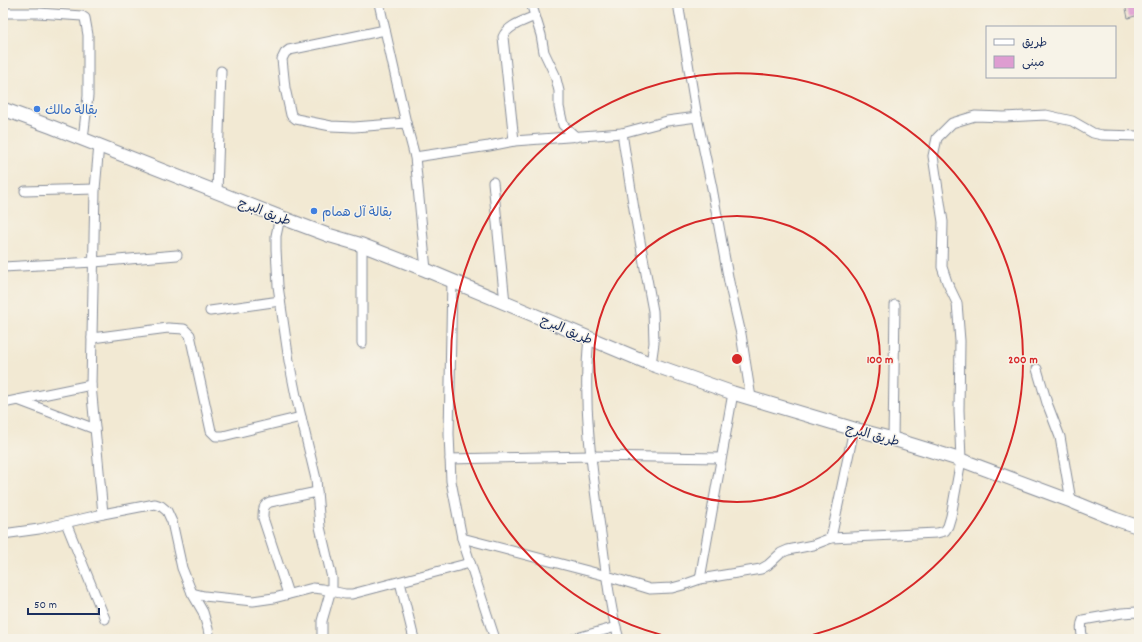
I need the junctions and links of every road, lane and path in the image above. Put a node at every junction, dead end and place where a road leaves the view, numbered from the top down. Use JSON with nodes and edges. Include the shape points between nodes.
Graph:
{"nodes":[{"id":1,"x":379,"y":3,"type":"edge"},
{"id":2,"x":531,"y":3,"type":"edge"},
{"id":3,"x":678,"y":3,"type":"edge"},
{"id":4,"x":3,"y":13,"type":"edge"},
{"id":5,"x":535,"y":16,"type":"junction"},
{"id":6,"x":385,"y":30,"type":"junction"},
{"id":7,"x":221,"y":71,"type":"dead end"},
{"id":8,"x":3,"y":109,"type":"edge"},
{"id":9,"x":697,"y":117,"type":"junction"},
{"id":10,"x":406,"y":123,"type":"junction"},
{"id":11,"x":622,"y":133,"type":"junction"},
{"id":12,"x":1139,"y":136,"type":"edge"},
{"id":13,"x":576,"y":137,"type":"junction"},
{"id":14,"x":84,"y":139,"type":"junction"},
{"id":15,"x":514,"y":141,"type":"junction"},
{"id":16,"x":99,"y":145,"type":"junction"},
{"id":17,"x":415,"y":157,"type":"junction"},
{"id":18,"x":493,"y":182,"type":"dead end"},
{"id":19,"x":95,"y":189,"type":"junction"},
{"id":20,"x":25,"y":191,"type":"dead end"},
{"id":21,"x":217,"y":193,"type":"junction"},
{"id":22,"x":280,"y":217,"type":"junction"},
{"id":23,"x":362,"y":245,"type":"junction"},
{"id":24,"x":177,"y":255,"type":"dead end"},
{"id":25,"x":94,"y":262,"type":"junction"},
{"id":26,"x":3,"y":267,"type":"edge"},
{"id":27,"x":426,"y":270,"type":"junction"},
{"id":28,"x":452,"y":280,"type":"junction"},
{"id":29,"x":280,"y":300,"type":"junction"},
{"id":30,"x":505,"y":303,"type":"junction"},
{"id":31,"x":895,"y":305,"type":"dead end"},
{"id":32,"x":210,"y":311,"type":"dead end"},
{"id":33,"x":92,"y":338,"type":"junction"},
{"id":34,"x":589,"y":338,"type":"junction"},
{"id":35,"x":362,"y":342,"type":"dead end"},
{"id":36,"x":651,"y":364,"type":"junction"},
{"id":37,"x":1037,"y":369,"type":"dead end"},
{"id":38,"x":91,"y":386,"type":"junction"},
{"id":39,"x":733,"y":393,"type":"junction"},
{"id":40,"x":751,"y":398,"type":"junction"},
{"id":41,"x":18,"y":400,"type":"junction"},
{"id":42,"x":3,"y":403,"type":"edge"},
{"id":43,"x":301,"y":417,"type":"junction"},
{"id":44,"x":95,"y":429,"type":"junction"},
{"id":45,"x":854,"y":429,"type":"junction"},
{"id":46,"x":893,"y":439,"type":"junction"},
{"id":47,"x":591,"y":456,"type":"junction"},
{"id":48,"x":721,"y":458,"type":"junction"},
{"id":49,"x":450,"y":459,"type":"junction"},
{"id":50,"x":961,"y":460,"type":"junction"},
{"id":51,"x":317,"y":492,"type":"junction"},
{"id":52,"x":1071,"y":501,"type":"junction"},
{"id":53,"x":102,"y":514,"type":"junction"},
{"id":54,"x":66,"y":523,"type":"junction"},
{"id":55,"x":1139,"y":527,"type":"edge"},
{"id":56,"x":3,"y":534,"type":"edge"},
{"id":57,"x":462,"y":538,"type":"junction"},
{"id":58,"x":831,"y":538,"type":"junction"},
{"id":59,"x":470,"y":563,"type":"junction"},
{"id":60,"x":607,"y":576,"type":"junction"},
{"id":61,"x":700,"y":579,"type":"junction"},
{"id":62,"x":400,"y":582,"type":"junction"},
{"id":63,"x":330,"y":590,"type":"junction"},
{"id":64,"x":192,"y":593,"type":"junction"},
{"id":65,"x":288,"y":594,"type":"junction"},
{"id":66,"x":1139,"y":614,"type":"edge"},
{"id":67,"x":104,"y":619,"type":"dead end"},
{"id":68,"x":616,"y":627,"type":"junction"},
{"id":69,"x":210,"y":639,"type":"edge"},
{"id":70,"x":322,"y":639,"type":"edge"},
{"id":71,"x":414,"y":639,"type":"edge"},
{"id":72,"x":495,"y":639,"type":"edge"},
{"id":73,"x":573,"y":639,"type":"edge"},
{"id":74,"x":619,"y":639,"type":"edge"},
{"id":75,"x":1083,"y":639,"type":"edge"}],
"edges":[{"from":1,"to":6,"type":"street"},
{"from":2,"to":5,"type":"street"},
{"from":3,"to":9,"type":"street"},
{"from":4,"to":14,"type":"street","via":[[85,18],[88,35],[88,96]]},
{"from":5,"to":13,"type":"street","via":[[544,52],[555,75],[564,125]]},
{"from":5,"to":15,"type":"street","via":[[514,26],[505,32],[503,37]]},
{"from":6,"to":10,"type":"street"},
{"from":6,"to":10,"type":"street","via":[[289,50],[285,53],[282,59],[291,115],[296,119],[331,126]]},
{"from":7,"to":21,"type":"street"},
{"from":8,"to":14,"type":"street","name":"طريق البرج"},
{"from":9,"to":11,"type":"street"},
{"from":9,"to":40,"type":"street","via":[[741,334]]},
{"from":10,"to":17,"type":"street"},
{"from":11,"to":13,"type":"street"},
{"from":11,"to":36,"type":"street","via":[[653,311],[654,343]]},
{"from":12,"to":50,"type":"street","via":[[1093,133],[1072,121],[1046,115],[975,116],[952,123],[937,138],[933,156],[943,222],[942,267],[956,303],[960,340]]},
{"from":13,"to":15,"type":"street"},
{"from":14,"to":16,"type":"street","name":"طريق البرج"},
{"from":15,"to":17,"type":"street"},
{"from":16,"to":19,"type":"street"},
{"from":16,"to":21,"type":"street","name":"طريق البرج"},
{"from":17,"to":27,"type":"street"},
{"from":18,"to":30,"type":"street"},
{"from":19,"to":20,"type":"street"},
{"from":19,"to":25,"type":"street"},
{"from":21,"to":22,"type":"street","name":"طريق البرج"},
{"from":22,"to":23,"type":"street","name":"طريق البرج"},
{"from":22,"to":29,"type":"street","via":[[276,236],[276,262]]},
{"from":23,"to":27,"type":"street","name":"طريق البرج"},
{"from":23,"to":35,"type":"street"},
{"from":24,"to":25,"type":"street"},
{"from":25,"to":26,"type":"street"},
{"from":25,"to":33,"type":"street"},
{"from":27,"to":28,"type":"street","name":"طريق البرج"},
{"from":28,"to":30,"type":"street","name":"طريق البرج"},
{"from":28,"to":49,"type":"street"},
{"from":29,"to":32,"type":"street"},
{"from":29,"to":43,"type":"street"},
{"from":30,"to":34,"type":"street","name":"طريق البرج"},
{"from":31,"to":46,"type":"street"},
{"from":33,"to":38,"type":"street"},
{"from":33,"to":43,"type":"street","via":[[168,328],[184,329],[190,335],[211,431],[216,436]]},
{"from":34,"to":36,"type":"street","name":"طريق البرج"},
{"from":34,"to":47,"type":"street","via":[[586,383]]},
{"from":36,"to":39,"type":"street","name":"طريق البرج"},
{"from":37,"to":52,"type":"street","via":[[1060,437]]},
{"from":38,"to":41,"type":"street"},
{"from":38,"to":44,"type":"street"},
{"from":39,"to":40,"type":"street","name":"طريق البرج"},
{"from":39,"to":48,"type":"street"},
{"from":40,"to":45,"type":"street","name":"طريق البرج"},
{"from":41,"to":42,"type":"street"},
{"from":41,"to":44,"type":"street"},
{"from":43,"to":51,"type":"street"},
{"from":44,"to":53,"type":"street"},
{"from":45,"to":46,"type":"street","name":"طريق البرج"},
{"from":45,"to":58,"type":"street"},
{"from":46,"to":50,"type":"street","name":"طريق البرج"},
{"from":47,"to":48,"type":"street"},
{"from":47,"to":49,"type":"street"},
{"from":47,"to":60,"type":"street"},
{"from":48,"to":61,"type":"street"},
{"from":49,"to":57,"type":"street","via":[[452,488]]},
{"from":50,"to":52,"type":"street","name":"طريق البرج"},
{"from":50,"to":58,"type":"street","via":[[951,516],[945,531]]},
{"from":51,"to":63,"type":"street","via":[[320,527],[332,578]]},
{"from":51,"to":65,"type":"street","via":[[270,502],[263,508],[263,518]]},
{"from":52,"to":55,"type":"street","name":"طريق البرج"},
{"from":53,"to":54,"type":"street"},
{"from":53,"to":64,"type":"street","via":[[155,504],[167,510],[182,568]]},
{"from":54,"to":56,"type":"street"},
{"from":54,"to":67,"type":"street"},
{"from":57,"to":59,"type":"street"},
{"from":57,"to":60,"type":"street"},
{"from":58,"to":61,"type":"street","via":[[781,553],[761,569]]},
{"from":59,"to":62,"type":"street"},
{"from":59,"to":72,"type":"street"},
{"from":60,"to":61,"type":"street","via":[[650,589],[672,588]]},
{"from":60,"to":68,"type":"street"},
{"from":62,"to":63,"type":"street","via":[[352,594]]},
{"from":62,"to":71,"type":"street"},
{"from":63,"to":65,"type":"street","via":[[314,588]]},
{"from":63,"to":70,"type":"street","via":[[322,621]]},
{"from":64,"to":65,"type":"street","via":[[252,601]]},
{"from":64,"to":69,"type":"street","via":[[203,612]]},
{"from":66,"to":75,"type":"street","via":[[1122,613],[1083,620]]},
{"from":68,"to":73,"type":"street"},
{"from":68,"to":74,"type":"street"}]}
